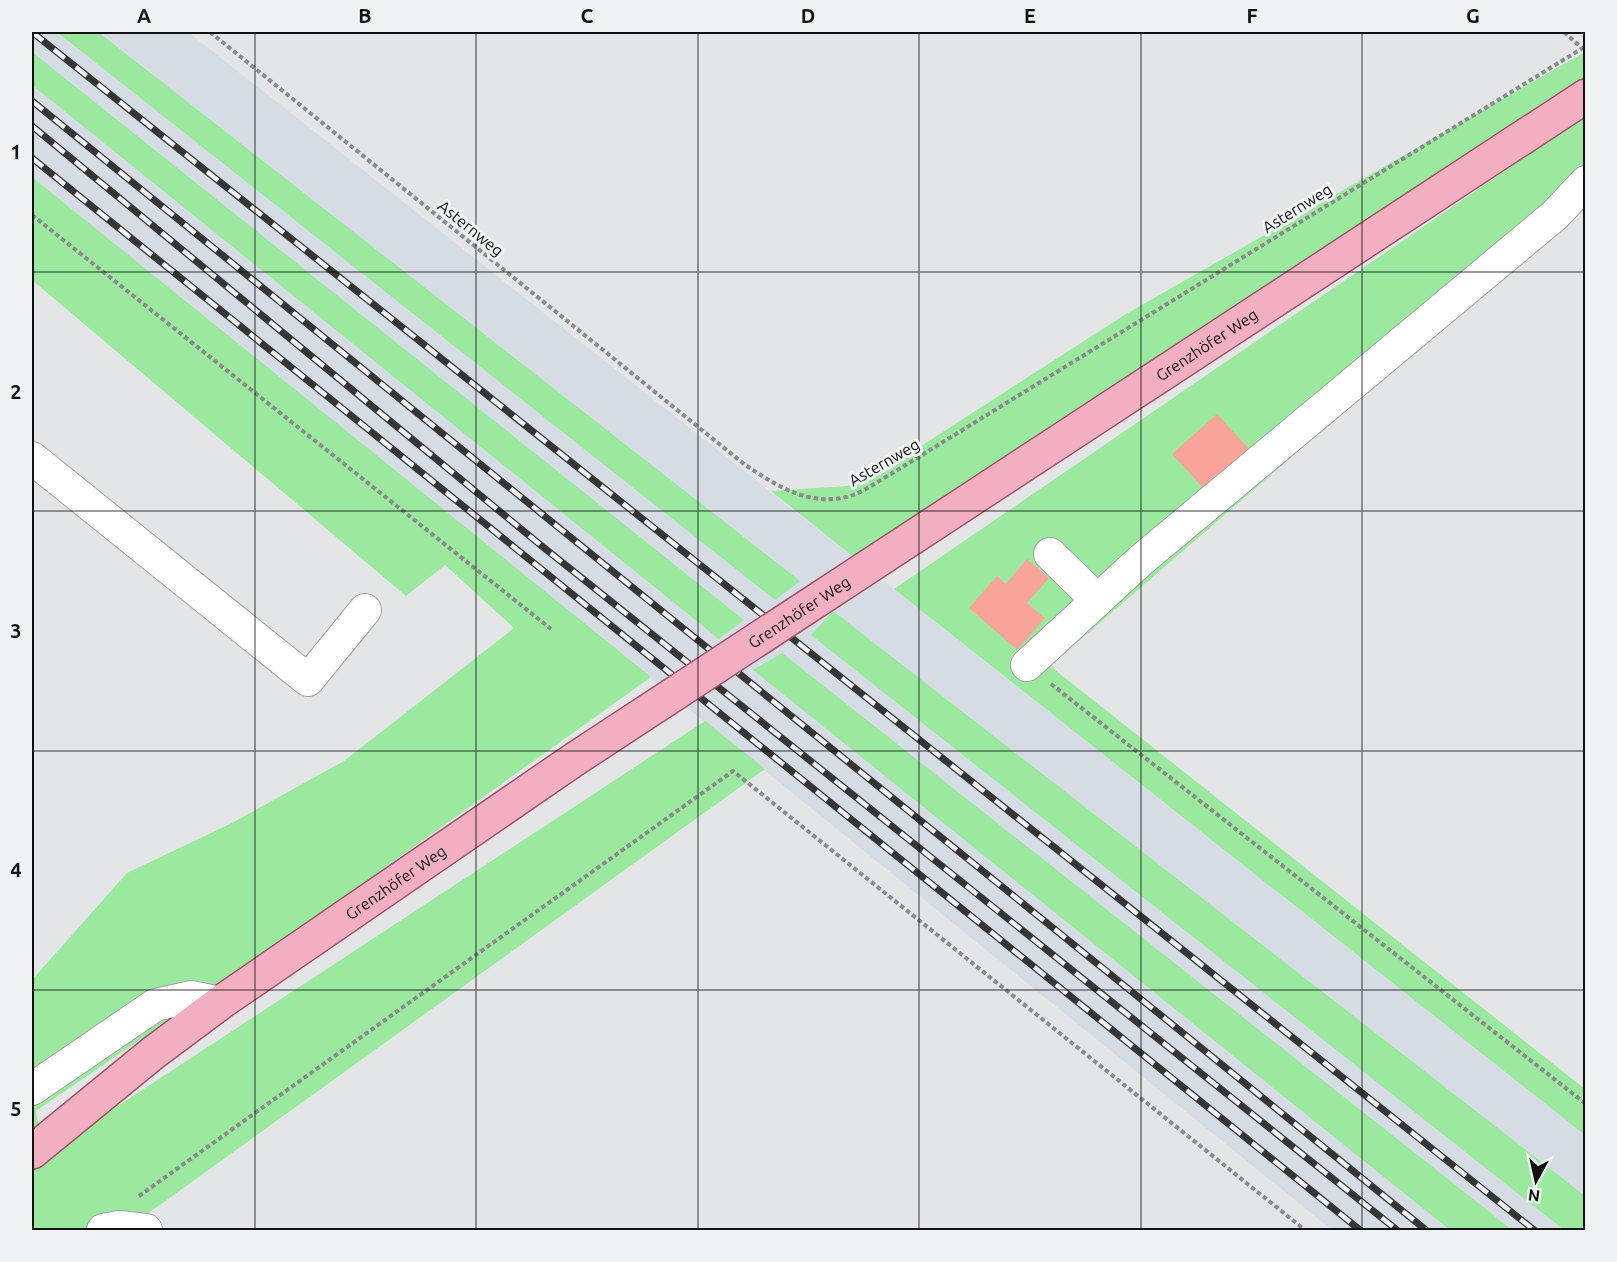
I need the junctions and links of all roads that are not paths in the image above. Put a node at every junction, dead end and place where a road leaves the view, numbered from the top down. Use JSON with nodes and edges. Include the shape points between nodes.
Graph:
{"nodes":[{"id":1,"x":1586,"y":96,"type":"edge"},
{"id":2,"x":1586,"y":182,"type":"edge"},
{"id":3,"x":32,"y":458,"type":"edge"},
{"id":4,"x":1050,"y":554,"type":"dead end"},
{"id":5,"x":1097,"y":600,"type":"junction"},
{"id":6,"x":365,"y":610,"type":"dead end"},
{"id":7,"x":1027,"y":665,"type":"road end"},
{"id":8,"x":220,"y":1003,"type":"junction"},
{"id":9,"x":32,"y":1089,"type":"edge"},
{"id":10,"x":32,"y":1152,"type":"edge"}],
"edges":[{"from":1,"to":8,"type":"main road","name":"Grenzhöfer Weg","bridge":true,"via":[[575,759]]},
{"from":2,"to":5,"type":"lane","via":[[1555,215]]},
{"from":3,"to":6,"type":"lane","via":[[308,680]]},
{"from":4,"to":5,"type":"lane"},
{"from":5,"to":7,"type":"lane"},
{"from":8,"to":9,"type":"lane","via":[[191,997],[155,1005]]},
{"from":8,"to":10,"type":"main road","name":"Grenzhöfer Weg"}]}
